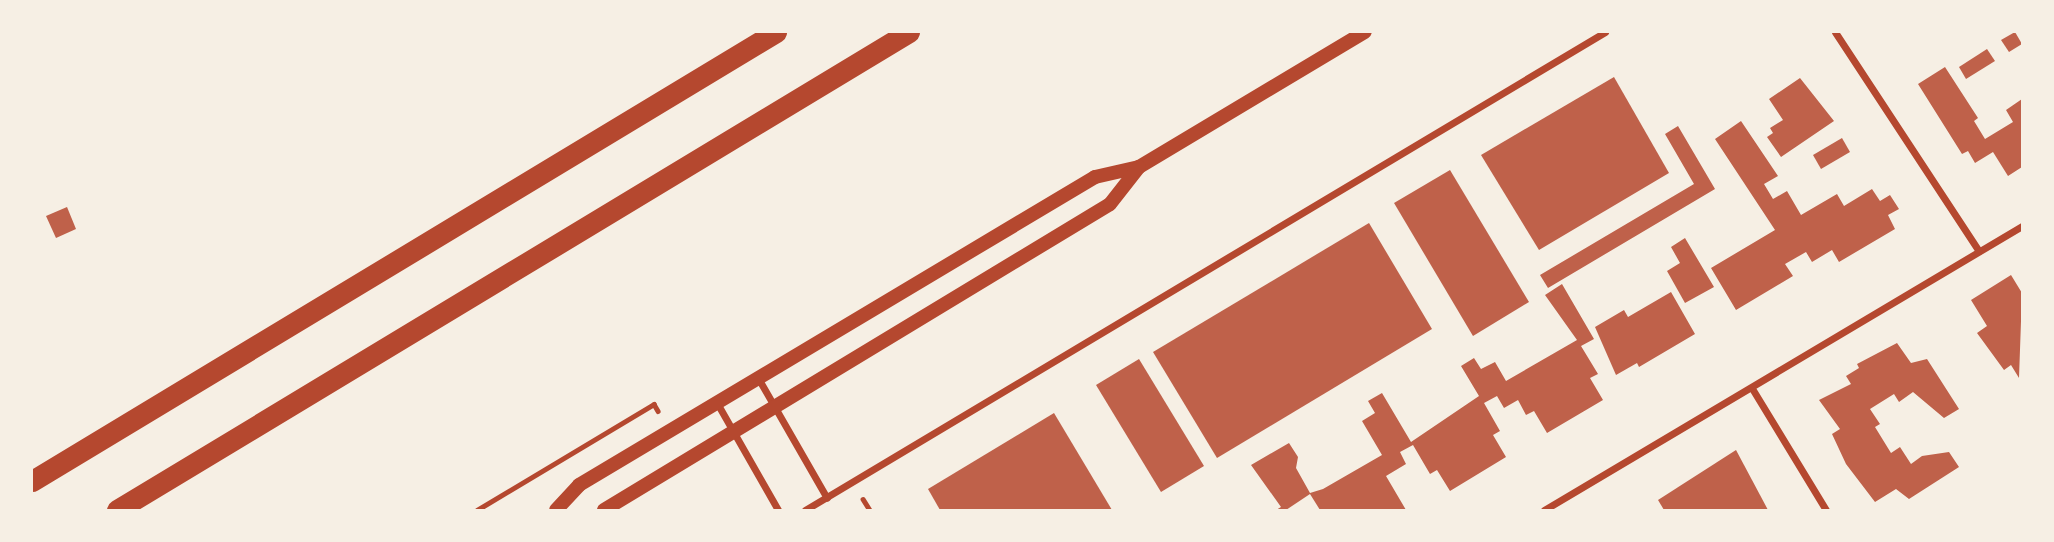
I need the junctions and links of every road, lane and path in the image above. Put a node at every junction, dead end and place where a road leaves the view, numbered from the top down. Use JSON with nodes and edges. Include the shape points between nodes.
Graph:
{"nodes":[{"id":1,"x":776,"y":32,"type":"edge"},
{"id":2,"x":909,"y":32,"type":"edge"},
{"id":3,"x":1364,"y":32,"type":"edge"},
{"id":4,"x":1605,"y":32,"type":"edge"},
{"id":5,"x":1835,"y":32,"type":"edge"},
{"id":6,"x":1139,"y":167,"type":"junction"},
{"id":7,"x":2022,"y":226,"type":"edge"},
{"id":8,"x":1979,"y":251,"type":"junction"},
{"id":9,"x":758,"y":378,"type":"junction"},
{"id":10,"x":1753,"y":390,"type":"junction"},
{"id":11,"x":717,"y":402,"type":"junction"},
{"id":12,"x":775,"y":409,"type":"junction"},
{"id":13,"x":734,"y":433,"type":"junction"},
{"id":14,"x":32,"y":481,"type":"edge"},
{"id":15,"x":827,"y":498,"type":"junction"},
{"id":16,"x":117,"y":510,"type":"edge"},
{"id":17,"x":556,"y":510,"type":"edge"},
{"id":18,"x":604,"y":510,"type":"edge"},
{"id":19,"x":778,"y":510,"type":"edge"},
{"id":20,"x":805,"y":510,"type":"edge"},
{"id":21,"x":1544,"y":510,"type":"edge"},
{"id":22,"x":1826,"y":510,"type":"edge"}],
"edges":[{"from":1,"to":14,"type":"highway"},
{"from":2,"to":16,"type":"highway"},
{"from":3,"to":6,"type":"main road"},
{"from":4,"to":15,"type":"street"},
{"from":5,"to":8,"type":"street"},
{"from":6,"to":9,"type":"main road","via":[[1095,177]]},
{"from":6,"to":12,"type":"main road","via":[[1110,204]]},
{"from":7,"to":8,"type":"street"},
{"from":8,"to":10,"type":"street"},
{"from":9,"to":11,"type":"main road"},
{"from":9,"to":12,"type":"street"},
{"from":10,"to":21,"type":"street"},
{"from":10,"to":22,"type":"street"},
{"from":11,"to":13,"type":"street"},
{"from":11,"to":17,"type":"main road","via":[[579,485]]},
{"from":12,"to":13,"type":"main road"},
{"from":12,"to":15,"type":"street"},
{"from":13,"to":18,"type":"main road"},
{"from":13,"to":19,"type":"street"},
{"from":15,"to":20,"type":"street"}]}
